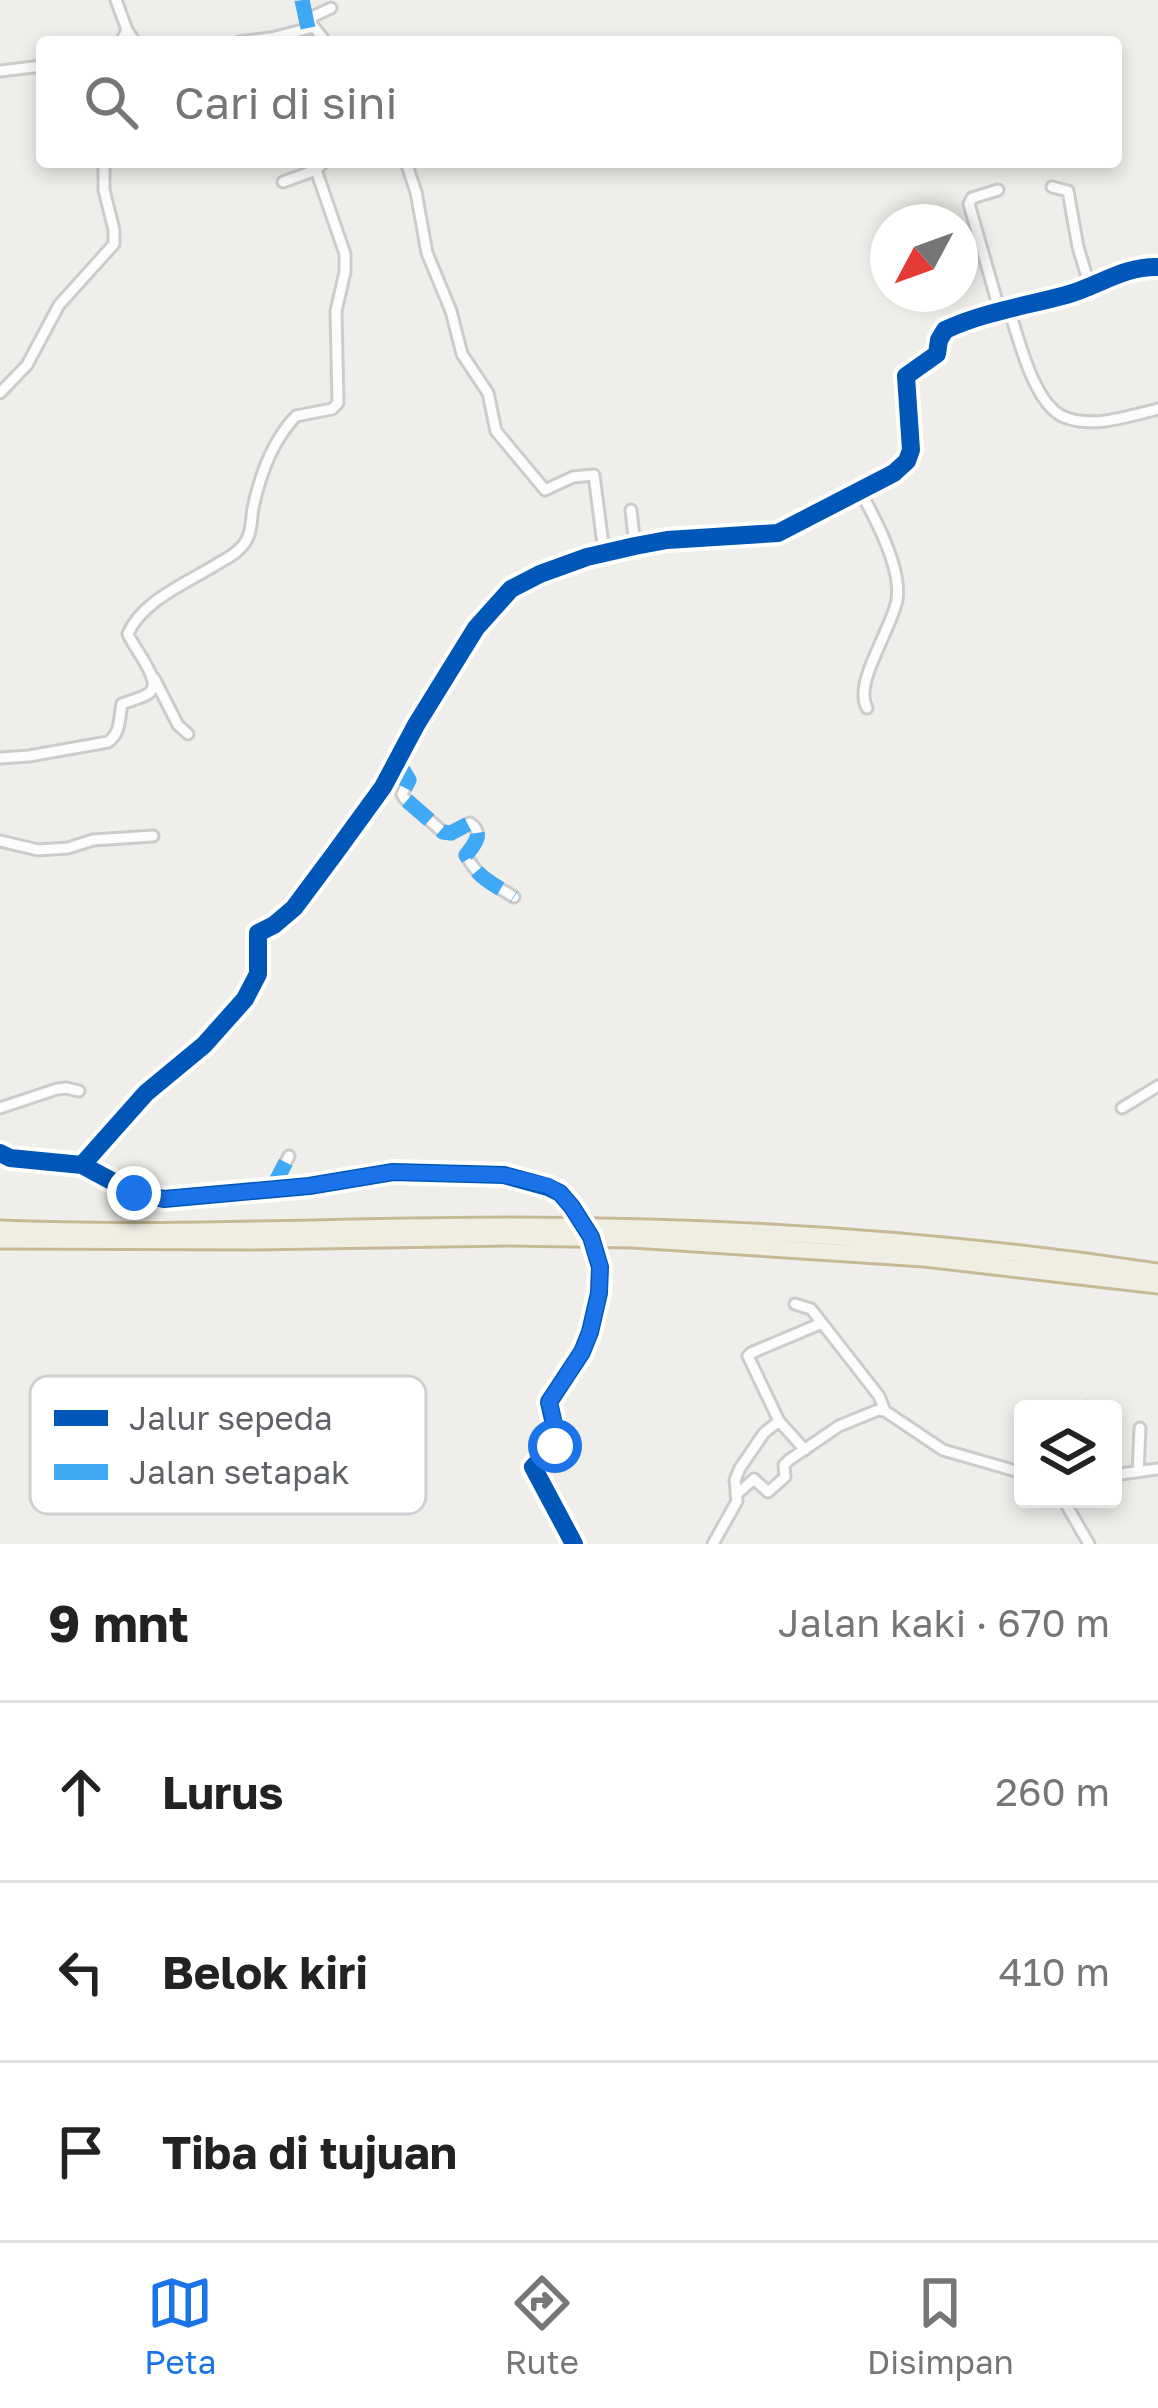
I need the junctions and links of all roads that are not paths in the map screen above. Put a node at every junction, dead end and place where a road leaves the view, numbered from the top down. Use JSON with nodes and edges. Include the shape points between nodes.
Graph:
{"nodes":[{"id":1,"x":116,"y":0,"type":"edge"},
{"id":2,"x":302,"y":0,"type":"edge"},
{"id":3,"x":331,"y":8,"type":"dead end"},
{"id":4,"x":309,"y":28,"type":"junction"},
{"id":5,"x":127,"y":30,"type":"junction"},
{"id":6,"x":124,"y":36,"type":"edge"},
{"id":7,"x":131,"y":36,"type":"edge"},
{"id":8,"x":279,"y":36,"type":"edge"},
{"id":9,"x":322,"y":36,"type":"edge"},
{"id":10,"x":36,"y":66,"type":"edge"},
{"id":11,"x":0,"y":71,"type":"edge"},
{"id":12,"x":104,"y":168,"type":"edge"},
{"id":13,"x":315,"y":168,"type":"edge"},
{"id":14,"x":321,"y":168,"type":"edge"},
{"id":15,"x":408,"y":168,"type":"edge"},
{"id":16,"x":283,"y":182,"type":"dead end"},
{"id":17,"x":1052,"y":187,"type":"dead end"},
{"id":18,"x":998,"y":190,"type":"dead end"},
{"id":19,"x":1158,"y":267,"type":"edge"},
{"id":20,"x":1090,"y":287,"type":"junction"},
{"id":21,"x":1004,"y":310,"type":"junction"},
{"id":22,"x":0,"y":392,"type":"edge"},
{"id":23,"x":1158,"y":410,"type":"edge"},
{"id":24,"x":860,"y":490,"type":"junction"},
{"id":25,"x":631,"y":510,"type":"dead end"},
{"id":26,"x":635,"y":546,"type":"junction"},
{"id":27,"x":604,"y":553,"type":"junction"},
{"id":28,"x":154,"y":678,"type":"junction"},
{"id":29,"x":867,"y":709,"type":"dead end"},
{"id":30,"x":188,"y":734,"type":"dead end"},
{"id":31,"x":0,"y":758,"type":"edge"},
{"id":32,"x":398,"y":762,"type":"junction"},
{"id":33,"x":153,"y":836,"type":"dead end"},
{"id":34,"x":0,"y":842,"type":"edge"},
{"id":35,"x":514,"y":897,"type":"dead end"},
{"id":36,"x":1158,"y":1086,"type":"edge"},
{"id":37,"x":80,"y":1091,"type":"dead end"},
{"id":38,"x":0,"y":1108,"type":"edge"},
{"id":39,"x":1122,"y":1108,"type":"dead end"},
{"id":40,"x":0,"y":1153,"type":"edge"},
{"id":41,"x":289,"y":1156,"type":"dead end"},
{"id":42,"x":82,"y":1165,"type":"junction"},
{"id":43,"x":272,"y":1189,"type":"junction"},
{"id":44,"x":0,"y":1229,"type":"edge"},
{"id":45,"x":0,"y":1240,"type":"edge"},
{"id":46,"x":1158,"y":1272,"type":"edge"},
{"id":47,"x":1158,"y":1285,"type":"edge"},
{"id":48,"x":795,"y":1304,"type":"dead end"},
{"id":49,"x":822,"y":1323,"type":"junction"},
{"id":50,"x":884,"y":1411,"type":"junction"},
{"id":51,"x":779,"y":1421,"type":"junction"},
{"id":52,"x":1140,"y":1428,"type":"dead end"},
{"id":53,"x":805,"y":1450,"type":"junction"},
{"id":54,"x":1158,"y":1469,"type":"edge"},
{"id":55,"x":1014,"y":1470,"type":"edge"},
{"id":56,"x":1138,"y":1472,"type":"junction"},
{"id":57,"x":1122,"y":1473,"type":"edge"},
{"id":58,"x":736,"y":1496,"type":"junction"},
{"id":59,"x":1069,"y":1508,"type":"edge"},
{"id":60,"x":752,"y":1509,"type":"dead end"},
{"id":61,"x":574,"y":1544,"type":"edge"},
{"id":62,"x":712,"y":1544,"type":"edge"},
{"id":63,"x":1089,"y":1544,"type":"edge"}],
"edges":[{"from":1,"to":5,"type":"street"},
{"from":2,"to":4,"type":"street"},
{"from":3,"to":4,"type":"street","via":[[313,16]]},
{"from":4,"to":8,"type":"street"},
{"from":4,"to":9,"type":"street"},
{"from":5,"to":6,"type":"street"},
{"from":5,"to":7,"type":"street"},
{"from":10,"to":11,"type":"street"},
{"from":12,"to":22,"type":"street","via":[[114,244],[59,305],[27,365]]},
{"from":13,"to":16,"type":"street"},
{"from":14,"to":28,"type":"street","via":[[345,254],[336,311],[338,403],[296,416],[280,436],[242,548],[134,621],[128,634]]},
{"from":15,"to":27,"type":"street","via":[[427,254],[462,354],[488,392],[496,431],[545,490],[594,475]]},
{"from":17,"to":20,"type":"street","via":[[1068,191]]},
{"from":18,"to":21,"type":"street","via":[[968,204]]},
{"from":19,"to":20,"type":"street","via":[[1124,270]]},
{"from":20,"to":21,"type":"street"},
{"from":21,"to":23,"type":"street","via":[[1054,412],[1084,421]]},
{"from":21,"to":24,"type":"street","via":[[945,330],[939,352],[905,377],[909,458]]},
{"from":24,"to":26,"type":"street","via":[[778,533]]},
{"from":24,"to":29,"type":"street","via":[[891,561],[897,598],[863,685]]},
{"from":25,"to":26,"type":"street"},
{"from":26,"to":27,"type":"street"},
{"from":27,"to":32,"type":"street","via":[[504,595]]},
{"from":28,"to":30,"type":"street"},
{"from":28,"to":31,"type":"street","via":[[150,692],[122,704],[111,740]]},
{"from":32,"to":35,"type":"street","via":[[409,779],[404,798],[443,832],[474,825],[468,860]]},
{"from":32,"to":42,"type":"street","via":[[294,908],[258,933],[258,974],[236,1011]]},
{"from":33,"to":34,"type":"street","via":[[38,850]]},
{"from":36,"to":39,"type":"street"},
{"from":37,"to":38,"type":"street","via":[[57,1089]]},
{"from":40,"to":42,"type":"street"},
{"from":41,"to":43,"type":"street"},
{"from":42,"to":43,"type":"street","via":[[164,1199]]},
{"from":43,"to":61,"type":"street","bridge":true,"via":[[393,1172],[504,1175],[548,1186],[572,1207],[591,1237],[599,1293],[582,1352],[549,1402],[558,1442],[533,1467]]},
{"from":44,"to":46,"type":"highway","via":[[633,1227],[945,1247]]},
{"from":45,"to":47,"type":"highway","via":[[632,1239],[924,1258]]},
{"from":48,"to":49,"type":"street"},
{"from":49,"to":50,"type":"street"},
{"from":49,"to":51,"type":"street","via":[[748,1356]]},
{"from":50,"to":53,"type":"street","via":[[839,1426]]},
{"from":50,"to":55,"type":"street","via":[[943,1450]]},
{"from":51,"to":53,"type":"street"},
{"from":51,"to":58,"type":"street","via":[[740,1468]]},
{"from":52,"to":56,"type":"street"},
{"from":53,"to":58,"type":"street","via":[[768,1492],[754,1479]]},
{"from":54,"to":56,"type":"street"},
{"from":56,"to":57,"type":"street"},
{"from":58,"to":60,"type":"street"},
{"from":58,"to":62,"type":"street"},
{"from":59,"to":63,"type":"street"}]}
